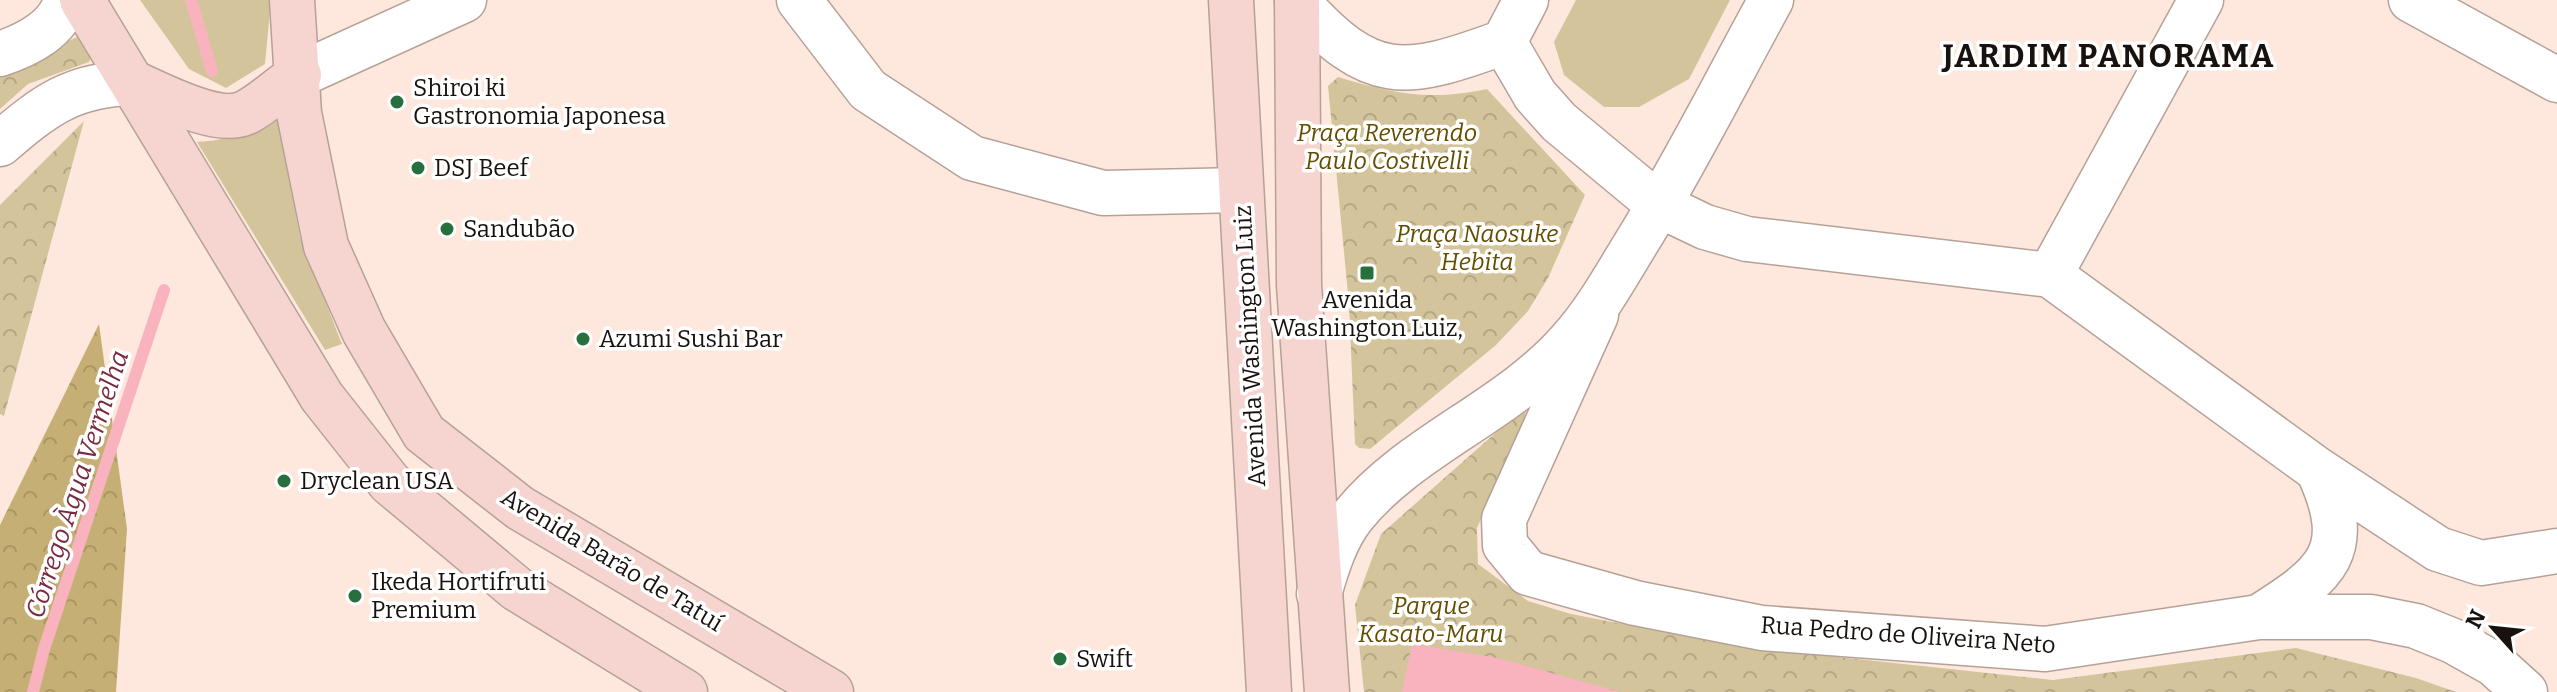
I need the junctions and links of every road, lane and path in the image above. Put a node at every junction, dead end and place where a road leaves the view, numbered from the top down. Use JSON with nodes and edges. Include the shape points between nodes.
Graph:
{"nodes":[{"id":1,"x":66,"y":0,"type":"edge"},
{"id":2,"x":82,"y":0,"type":"edge"},
{"id":3,"x":292,"y":0,"type":"edge"},
{"id":4,"x":464,"y":0,"type":"edge"},
{"id":5,"x":799,"y":0,"type":"edge"},
{"id":6,"x":1231,"y":0,"type":"edge"},
{"id":7,"x":1297,"y":0,"type":"edge"},
{"id":8,"x":1526,"y":0,"type":"edge"},
{"id":9,"x":1771,"y":0,"type":"edge"},
{"id":10,"x":2201,"y":0,"type":"edge"},
{"id":11,"x":2411,"y":0,"type":"edge"},
{"id":12,"x":1504,"y":42,"type":"junction"},
{"id":13,"x":0,"y":54,"type":"edge"},
{"id":14,"x":299,"y":75,"type":"junction"},
{"id":15,"x":2557,"y":80,"type":"edge"},
{"id":16,"x":134,"y":83,"type":"junction"},
{"id":17,"x":0,"y":144,"type":"edge"},
{"id":18,"x":1241,"y":190,"type":"junction"},
{"id":19,"x":1659,"y":205,"type":"junction"},
{"id":20,"x":2050,"y":275,"type":"junction"},
{"id":21,"x":1603,"y":297,"type":"junction"},
{"id":22,"x":2318,"y":470,"type":"junction"},
{"id":23,"x":2557,"y":551,"type":"edge"},
{"id":24,"x":1318,"y":595,"type":"junction"},
{"id":25,"x":2259,"y":617,"type":"junction"},
{"id":26,"x":685,"y":692,"type":"edge"},
{"id":27,"x":831,"y":692,"type":"edge"},
{"id":28,"x":1269,"y":692,"type":"edge"},
{"id":29,"x":1327,"y":692,"type":"edge"},
{"id":30,"x":2525,"y":692,"type":"edge"}],
"edges":[{"from":1,"to":13,"type":"street","via":[[48,28],[28,44]]},
{"from":2,"to":16,"type":"main road"},
{"from":3,"to":14,"type":"main road","name":"Avenida Barão de Tatuí"},
{"from":4,"to":14,"type":"street"},
{"from":5,"to":18,"type":"street","via":[[868,90],[972,158],[1103,193]]},
{"from":6,"to":18,"type":"main road","name":"Avenida Washington Luiz"},
{"from":7,"to":12,"type":"street","via":[[1338,44],[1379,65],[1424,65]]},
{"from":7,"to":24,"type":"main road","via":[[1299,285]]},
{"from":8,"to":12,"type":"street"},
{"from":9,"to":19,"type":"street"},
{"from":10,"to":20,"type":"street"},
{"from":11,"to":15,"type":"street"},
{"from":12,"to":19,"type":"street","via":[[1535,95],[1559,122]]},
{"from":14,"to":16,"type":"main road","via":[[245,113],[225,115],[188,107]]},
{"from":14,"to":27,"type":"main road","name":"Avenida Barão de Tatuí","via":[[299,113],[326,246],[364,331],[424,433],[520,508]]},
{"from":16,"to":17,"type":"street","via":[[100,83],[60,98]]},
{"from":16,"to":26,"type":"main road","via":[[322,397],[390,483],[517,589]]},
{"from":18,"to":28,"type":"main road","name":"Avenida Washington Luiz"},
{"from":19,"to":20,"type":"street","via":[[1747,239]]},
{"from":19,"to":21,"type":"street"},
{"from":20,"to":22,"type":"street"},
{"from":21,"to":24,"type":"street","via":[[1551,362],[1403,470],[1352,517],[1333,549]]},
{"from":21,"to":25,"type":"street","name":"Rua Pedro de Oliveira Neto","via":[[1504,519],[1505,545],[1528,573],[1635,603],[1762,628],[2045,649]]},
{"from":22,"to":23,"type":"street","via":[[2460,559],[2481,563]]},
{"from":22,"to":25,"type":"street","via":[[2335,522],[2321,573]]},
{"from":24,"to":29,"type":"main road"},
{"from":25,"to":30,"type":"street","name":"Rua Pedro de Oliveira Neto","via":[[2371,617],[2416,626],[2494,664]]}]}
